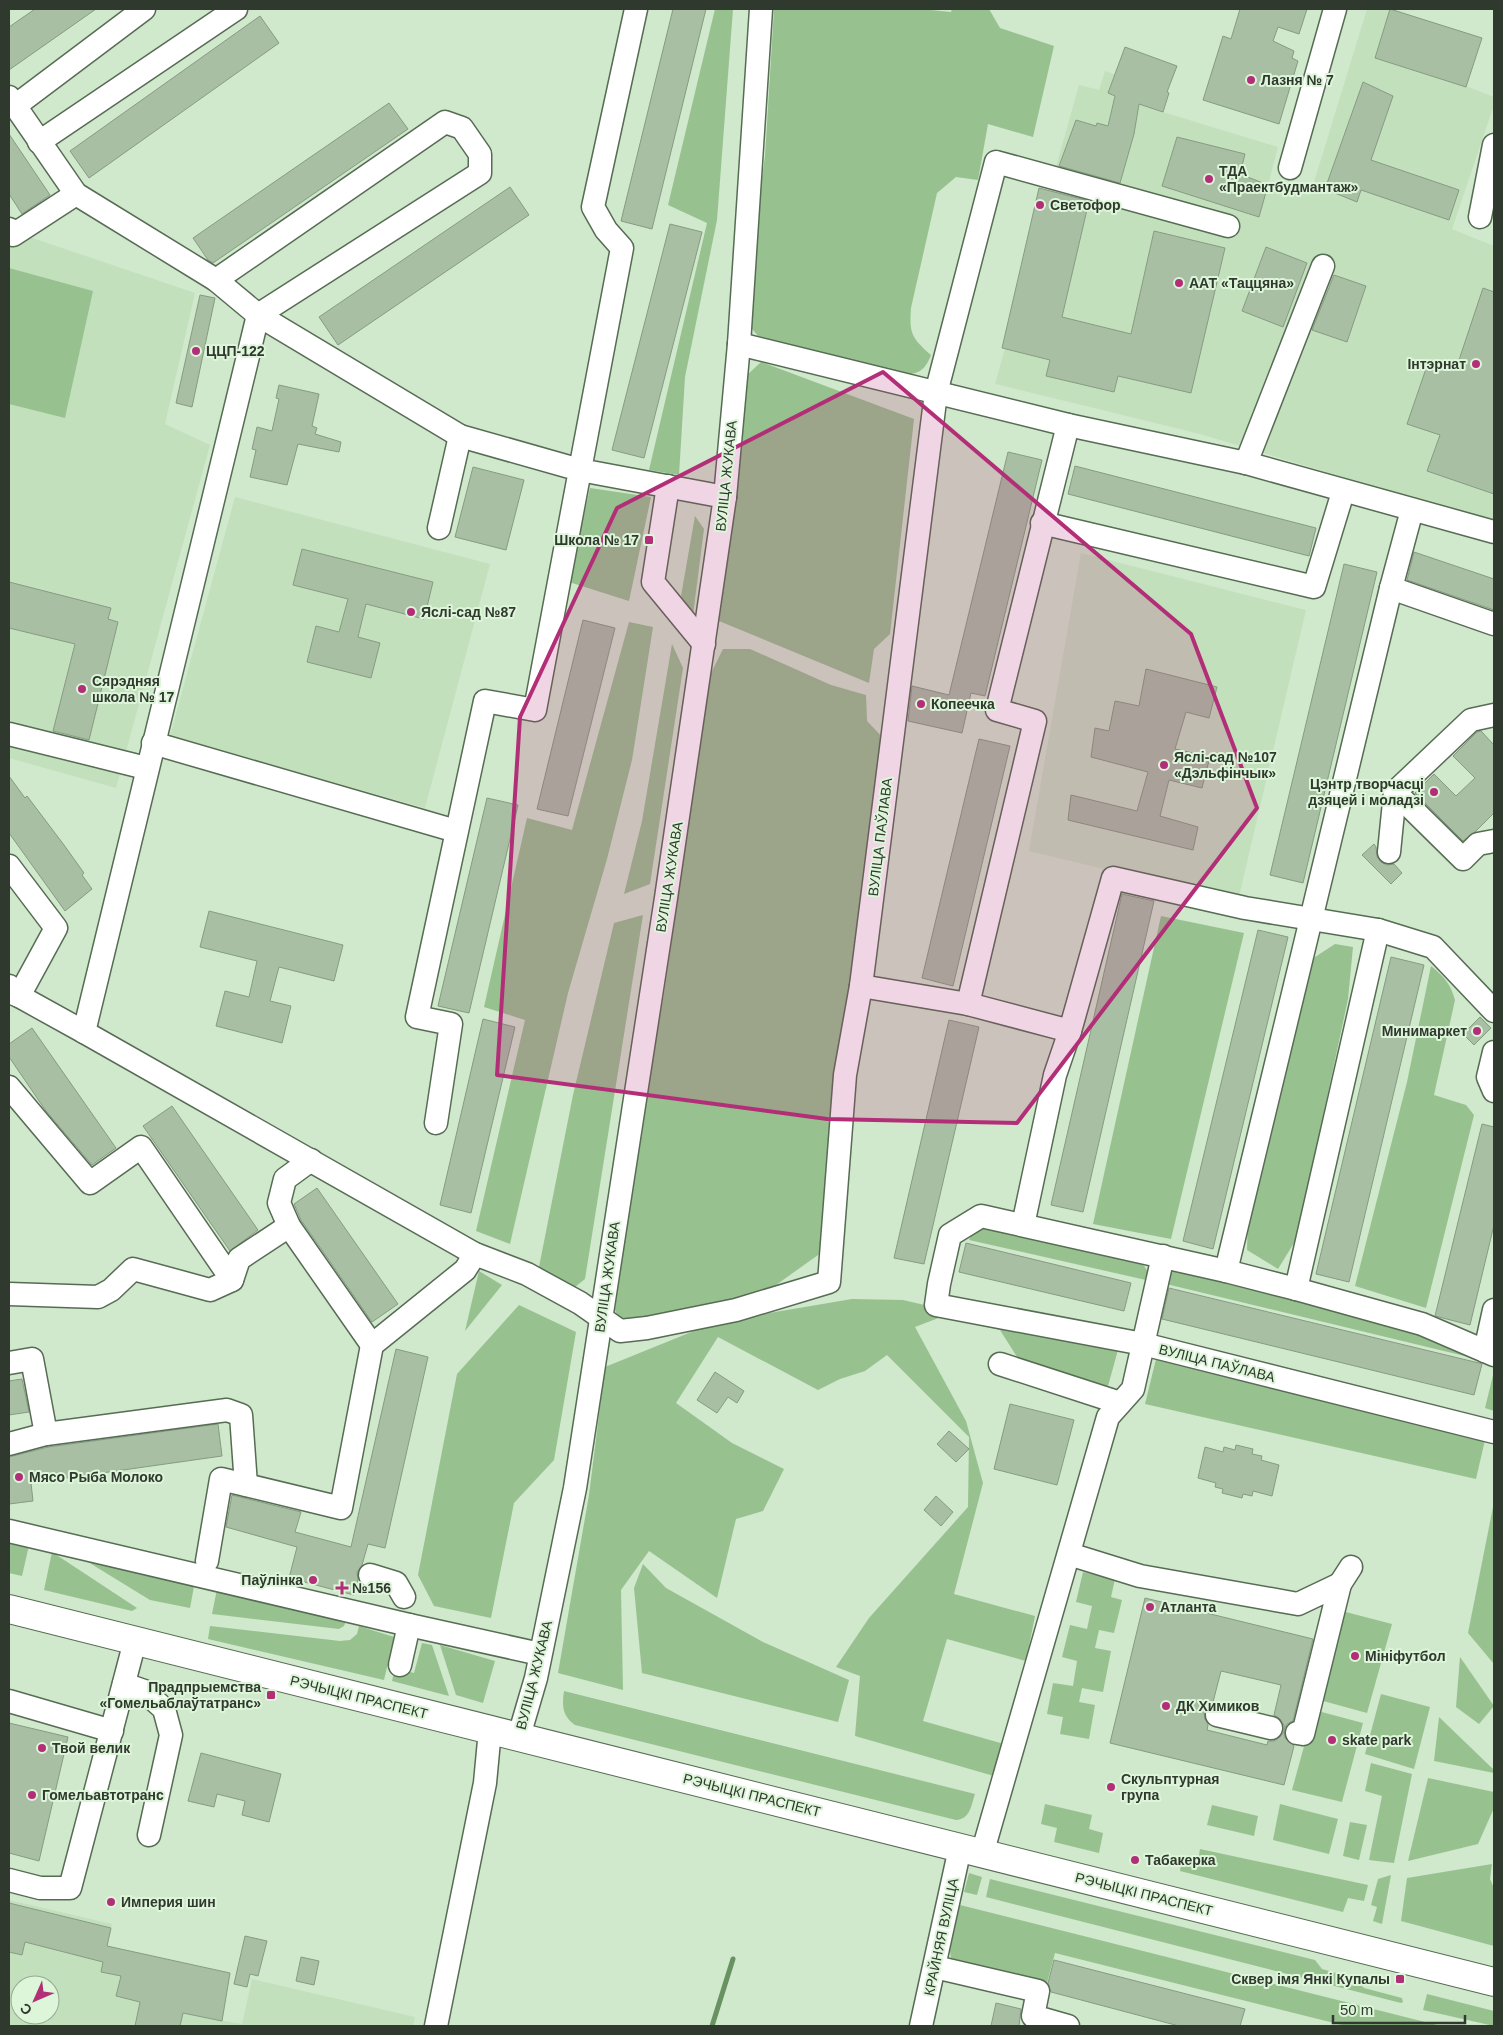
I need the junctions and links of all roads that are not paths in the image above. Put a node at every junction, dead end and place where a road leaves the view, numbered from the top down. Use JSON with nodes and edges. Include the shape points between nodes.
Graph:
{"nodes":[{"id":1,"x":144,"y":9,"type":"edge"},
{"id":2,"x":236,"y":9,"type":"edge"},
{"id":3,"x":636,"y":9,"type":"edge"},
{"id":4,"x":761,"y":9,"type":"edge"},
{"id":5,"x":1335,"y":9,"type":"edge"},
{"id":6,"x":12,"y":102,"type":"edge"},
{"id":7,"x":39,"y":142,"type":"junction"},
{"id":8,"x":1494,"y":145,"type":"edge"},
{"id":9,"x":1290,"y":168,"type":"dead end"},
{"id":10,"x":76,"y":194,"type":"junction"},
{"id":11,"x":1480,"y":217,"type":"dead end"},
{"id":12,"x":1228,"y":226,"type":"dead end"},
{"id":13,"x":9,"y":229,"type":"edge"},
{"id":14,"x":1323,"y":266,"type":"dead end"},
{"id":15,"x":216,"y":280,"type":"junction"},
{"id":16,"x":258,"y":316,"type":"junction"},
{"id":17,"x":739,"y":344,"type":"junction"},
{"id":18,"x":936,"y":393,"type":"junction"},
{"id":19,"x":1068,"y":425,"type":"junction"},
{"id":20,"x":460,"y":436,"type":"junction"},
{"id":21,"x":1246,"y":463,"type":"junction"},
{"id":22,"x":580,"y":470,"type":"junction"},
{"id":23,"x":668,"y":486,"type":"junction"},
{"id":24,"x":1343,"y":492,"type":"junction"},
{"id":25,"x":725,"y":497,"type":"junction"},
{"id":26,"x":1412,"y":510,"type":"junction"},
{"id":27,"x":1042,"y":522,"type":"junction"},
{"id":28,"x":439,"y":528,"type":"dead end"},
{"id":29,"x":1494,"y":532,"type":"edge"},
{"id":30,"x":1391,"y":588,"type":"junction"},
{"id":31,"x":1494,"y":624,"type":"edge"},
{"id":32,"x":704,"y":644,"type":"junction"},
{"id":33,"x":1494,"y":715,"type":"edge"},
{"id":34,"x":9,"y":734,"type":"edge"},
{"id":35,"x":152,"y":743,"type":"junction"},
{"id":36,"x":146,"y":768,"type":"junction"},
{"id":37,"x":1395,"y":792,"type":"junction"},
{"id":38,"x":456,"y":831,"type":"junction"},
{"id":39,"x":1486,"y":843,"type":"edge"},
{"id":40,"x":1389,"y":852,"type":"dead end"},
{"id":41,"x":1494,"y":860,"type":"edge"},
{"id":42,"x":9,"y":866,"type":"edge"},
{"id":43,"x":1312,"y":919,"type":"junction"},
{"id":44,"x":1378,"y":930,"type":"junction"},
{"id":45,"x":861,"y":986,"type":"junction"},
{"id":46,"x":12,"y":991,"type":"edge"},
{"id":47,"x":968,"y":1004,"type":"junction"},
{"id":48,"x":1494,"y":1011,"type":"edge"},
{"id":49,"x":1070,"y":1031,"type":"junction"},
{"id":50,"x":84,"y":1032,"type":"junction"},
{"id":51,"x":1494,"y":1052,"type":"edge"},
{"id":52,"x":9,"y":1087,"type":"edge"},
{"id":53,"x":1494,"y":1091,"type":"edge"},
{"id":54,"x":436,"y":1124,"type":"dead end"},
{"id":55,"x":312,"y":1160,"type":"junction"},
{"id":56,"x":1023,"y":1225,"type":"junction"},
{"id":57,"x":289,"y":1226,"type":"junction"},
{"id":58,"x":475,"y":1254,"type":"junction"},
{"id":59,"x":1162,"y":1256,"type":"junction"},
{"id":60,"x":1226,"y":1271,"type":"junction"},
{"id":61,"x":232,"y":1280,"type":"junction"},
{"id":62,"x":1296,"y":1289,"type":"junction"},
{"id":63,"x":9,"y":1294,"type":"edge"},
{"id":64,"x":1494,"y":1310,"type":"edge"},
{"id":65,"x":601,"y":1318,"type":"junction"},
{"id":66,"x":1143,"y":1344,"type":"junction"},
{"id":67,"x":372,"y":1345,"type":"junction"},
{"id":68,"x":1489,"y":1353,"type":"edge"},
{"id":69,"x":9,"y":1363,"type":"edge"},
{"id":70,"x":1000,"y":1364,"type":"dead end"},
{"id":71,"x":1120,"y":1403,"type":"junction"},
{"id":72,"x":1494,"y":1432,"type":"edge"},
{"id":73,"x":46,"y":1434,"type":"junction"},
{"id":74,"x":9,"y":1444,"type":"edge"},
{"id":75,"x":246,"y":1484,"type":"junction"},
{"id":76,"x":9,"y":1531,"type":"edge"},
{"id":77,"x":1069,"y":1554,"type":"junction"},
{"id":78,"x":207,"y":1561,"type":"dead end"},
{"id":79,"x":370,"y":1575,"type":"dead end"},
{"id":80,"x":404,"y":1597,"type":"dead end"},
{"id":81,"x":9,"y":1609,"type":"edge"},
{"id":82,"x":409,"y":1625,"type":"junction"},
{"id":83,"x":135,"y":1641,"type":"junction"},
{"id":84,"x":540,"y":1654,"type":"junction"},
{"id":85,"x":400,"y":1665,"type":"dead end"},
{"id":86,"x":124,"y":1684,"type":"junction"},
{"id":87,"x":9,"y":1701,"type":"edge"},
{"id":88,"x":1217,"y":1715,"type":"dead end"},
{"id":89,"x":1271,"y":1728,"type":"dead end"},
{"id":90,"x":490,"y":1730,"type":"junction"},
{"id":91,"x":112,"y":1731,"type":"junction"},
{"id":92,"x":1297,"y":1733,"type":"dead end"},
{"id":93,"x":519,"y":1736,"type":"junction"},
{"id":94,"x":149,"y":1836,"type":"dead end"},
{"id":95,"x":971,"y":1851,"type":"junction"},
{"id":96,"x":9,"y":1880,"type":"edge"},
{"id":97,"x":935,"y":1967,"type":"junction"},
{"id":98,"x":1494,"y":1982,"type":"edge"},
{"id":99,"x":1032,"y":2021,"type":"edge"},
{"id":100,"x":436,"y":2026,"type":"edge"},
{"id":101,"x":921,"y":2026,"type":"edge"},
{"id":102,"x":1068,"y":2026,"type":"edge"}],
"edges":[{"from":1,"to":6,"type":"street"},
{"from":2,"to":7,"type":"street"},
{"from":3,"to":22,"type":"street","via":[[593,207],[606,230],[622,248]]},
{"from":4,"to":17,"type":"street","name":"ВУЛІЦА ЖУКАВА"},
{"from":5,"to":9,"type":"street"},
{"from":6,"to":7,"type":"street"},
{"from":7,"to":10,"type":"street"},
{"from":8,"to":11,"type":"street"},
{"from":10,"to":13,"type":"street","via":[[12,235]]},
{"from":10,"to":15,"type":"street"},
{"from":12,"to":18,"type":"street","name":"ВУЛІЦА ПАЎЛАВА","via":[[996,162]]},
{"from":14,"to":21,"type":"street"},
{"from":15,"to":16,"type":"street"},
{"from":15,"to":16,"type":"street","via":[[445,122],[462,128],[480,154],[480,173]]},
{"from":16,"to":20,"type":"street"},
{"from":16,"to":35,"type":"street"},
{"from":17,"to":18,"type":"street"},
{"from":17,"to":25,"type":"street","name":"ВУЛІЦА ЖУКАВА"},
{"from":18,"to":19,"type":"street"},
{"from":18,"to":45,"type":"street","name":"ВУЛІЦА ПАЎЛАВА"},
{"from":19,"to":21,"type":"street"},
{"from":19,"to":27,"type":"street"},
{"from":20,"to":22,"type":"street"},
{"from":20,"to":28,"type":"street"},
{"from":21,"to":24,"type":"street"},
{"from":22,"to":23,"type":"street"},
{"from":22,"to":38,"type":"street","via":[[535,710],[485,701]]},
{"from":23,"to":25,"type":"street"},
{"from":23,"to":32,"type":"street","via":[[653,582]]},
{"from":24,"to":26,"type":"street"},
{"from":24,"to":27,"type":"street","via":[[1314,587]]},
{"from":25,"to":32,"type":"street","name":"ВУЛІЦА ЖУКАВА"},
{"from":26,"to":29,"type":"street"},
{"from":26,"to":30,"type":"street"},
{"from":27,"to":47,"type":"street","via":[[997,710],[1034,721]]},
{"from":30,"to":31,"type":"street"},
{"from":30,"to":43,"type":"street"},
{"from":32,"to":65,"type":"street","name":"ВУЛІЦА ЖУКАВА"},
{"from":33,"to":37,"type":"street","via":[[1471,720]]},
{"from":34,"to":36,"type":"street"},
{"from":35,"to":36,"type":"street"},
{"from":35,"to":38,"type":"street"},
{"from":36,"to":50,"type":"street"},
{"from":37,"to":39,"type":"street","via":[[1463,859]]},
{"from":37,"to":40,"type":"street"},
{"from":38,"to":54,"type":"street","via":[[418,1017],[451,1024]]},
{"from":39,"to":41,"type":"street"},
{"from":42,"to":46,"type":"street","via":[[56,928]]},
{"from":43,"to":44,"type":"street"},
{"from":43,"to":49,"type":"street","via":[[1245,908],[1113,878]]},
{"from":43,"to":60,"type":"street"},
{"from":44,"to":48,"type":"street","via":[[1433,947]]},
{"from":44,"to":62,"type":"street"},
{"from":45,"to":47,"type":"street"},
{"from":45,"to":65,"type":"street","name":"ВУЛІЦА ПАЎЛАВА","via":[[845,1075],[829,1282],[736,1310],[647,1328],[620,1331]]},
{"from":46,"to":50,"type":"street"},
{"from":47,"to":49,"type":"street"},
{"from":49,"to":56,"type":"street","via":[[1055,1075]]},
{"from":50,"to":55,"type":"street"},
{"from":51,"to":53,"type":"street","via":[[1488,1077]]},
{"from":52,"to":61,"type":"street","via":[[90,1184],[141,1147]]},
{"from":55,"to":57,"type":"street","via":[[285,1179],[279,1203]]},
{"from":55,"to":58,"type":"street"},
{"from":56,"to":59,"type":"street"},
{"from":56,"to":66,"type":"street","name":"ВУЛІЦА ПАЎЛАВА","via":[[981,1216],[950,1235],[936,1305]]},
{"from":57,"to":61,"type":"street","via":[[239,1259]]},
{"from":57,"to":67,"type":"street"},
{"from":58,"to":65,"type":"street","via":[[527,1274]]},
{"from":58,"to":67,"type":"street","via":[[465,1270]]},
{"from":59,"to":60,"type":"street"},
{"from":59,"to":66,"type":"street","name":"КРАЙНЯЯ ВУЛІЦА"},
{"from":60,"to":62,"type":"street"},
{"from":61,"to":63,"type":"street","via":[[210,1290],[133,1269],[111,1290],[98,1297]]},
{"from":62,"to":68,"type":"street","via":[[1422,1324]]},
{"from":64,"to":68,"type":"street"},
{"from":65,"to":84,"type":"street","name":"ВУЛІЦА ЖУКАВА","via":[[575,1488]]},
{"from":66,"to":71,"type":"street","name":"КРАЙНЯЯ ВУЛІЦА","via":[[1133,1389]]},
{"from":66,"to":72,"type":"street","name":"ВУЛІЦА ПАЎЛАВА"},
{"from":67,"to":75,"type":"street","via":[[341,1508]]},
{"from":69,"to":73,"type":"street","via":[[32,1359]]},
{"from":70,"to":71,"type":"street"},
{"from":71,"to":77,"type":"street","name":"КРАЙНЯЯ ВУЛІЦА","via":[[1108,1418]]},
{"from":73,"to":74,"type":"street"},
{"from":73,"to":75,"type":"street","via":[[227,1410],[241,1415]]},
{"from":75,"to":78,"type":"street","via":[[221,1479]]},
{"from":76,"to":82,"type":"street"},
{"from":77,"to":92,"type":"street","via":[[1140,1576],[1298,1604],[1345,1576],[1303,1734]]},
{"from":77,"to":95,"type":"street","name":"КРАЙНЯЯ ВУЛІЦА"},
{"from":79,"to":80,"type":"street","via":[[396,1582]]},
{"from":81,"to":83,"type":"main road","name":"РЭЧЫЦКІ ПРАСПЕКТ"},
{"from":82,"to":84,"type":"street"},
{"from":82,"to":85,"type":"street"},
{"from":83,"to":86,"type":"street"},
{"from":83,"to":90,"type":"main road","name":"РЭЧЫЦКІ ПРАСПЕКТ"},
{"from":84,"to":93,"type":"street","name":"ВУЛІЦА ЖУКАВА"},
{"from":86,"to":91,"type":"street"},
{"from":86,"to":94,"type":"street","via":[[144,1691],[164,1709],[171,1735]]},
{"from":87,"to":91,"type":"street"},
{"from":88,"to":89,"type":"street"},
{"from":90,"to":93,"type":"main road","name":"РЭЧЫЦКІ ПРАСПЕКТ"},
{"from":90,"to":100,"type":"street","via":[[485,1783]]},
{"from":91,"to":96,"type":"street","via":[[70,1888],[40,1888]]},
{"from":93,"to":95,"type":"main road","name":"РЭЧЫЦКІ ПРАСПЕКТ"},
{"from":95,"to":97,"type":"street","name":"КРАЙНЯЯ ВУЛІЦА"},
{"from":95,"to":98,"type":"main road","name":"РЭЧЫЦКІ ПРАСПЕКТ"},
{"from":97,"to":99,"type":"street","via":[[1038,1991]]},
{"from":97,"to":101,"type":"street","name":"КРАЙНЯЯ ВУЛІЦА"},
{"from":99,"to":102,"type":"street"}]}
